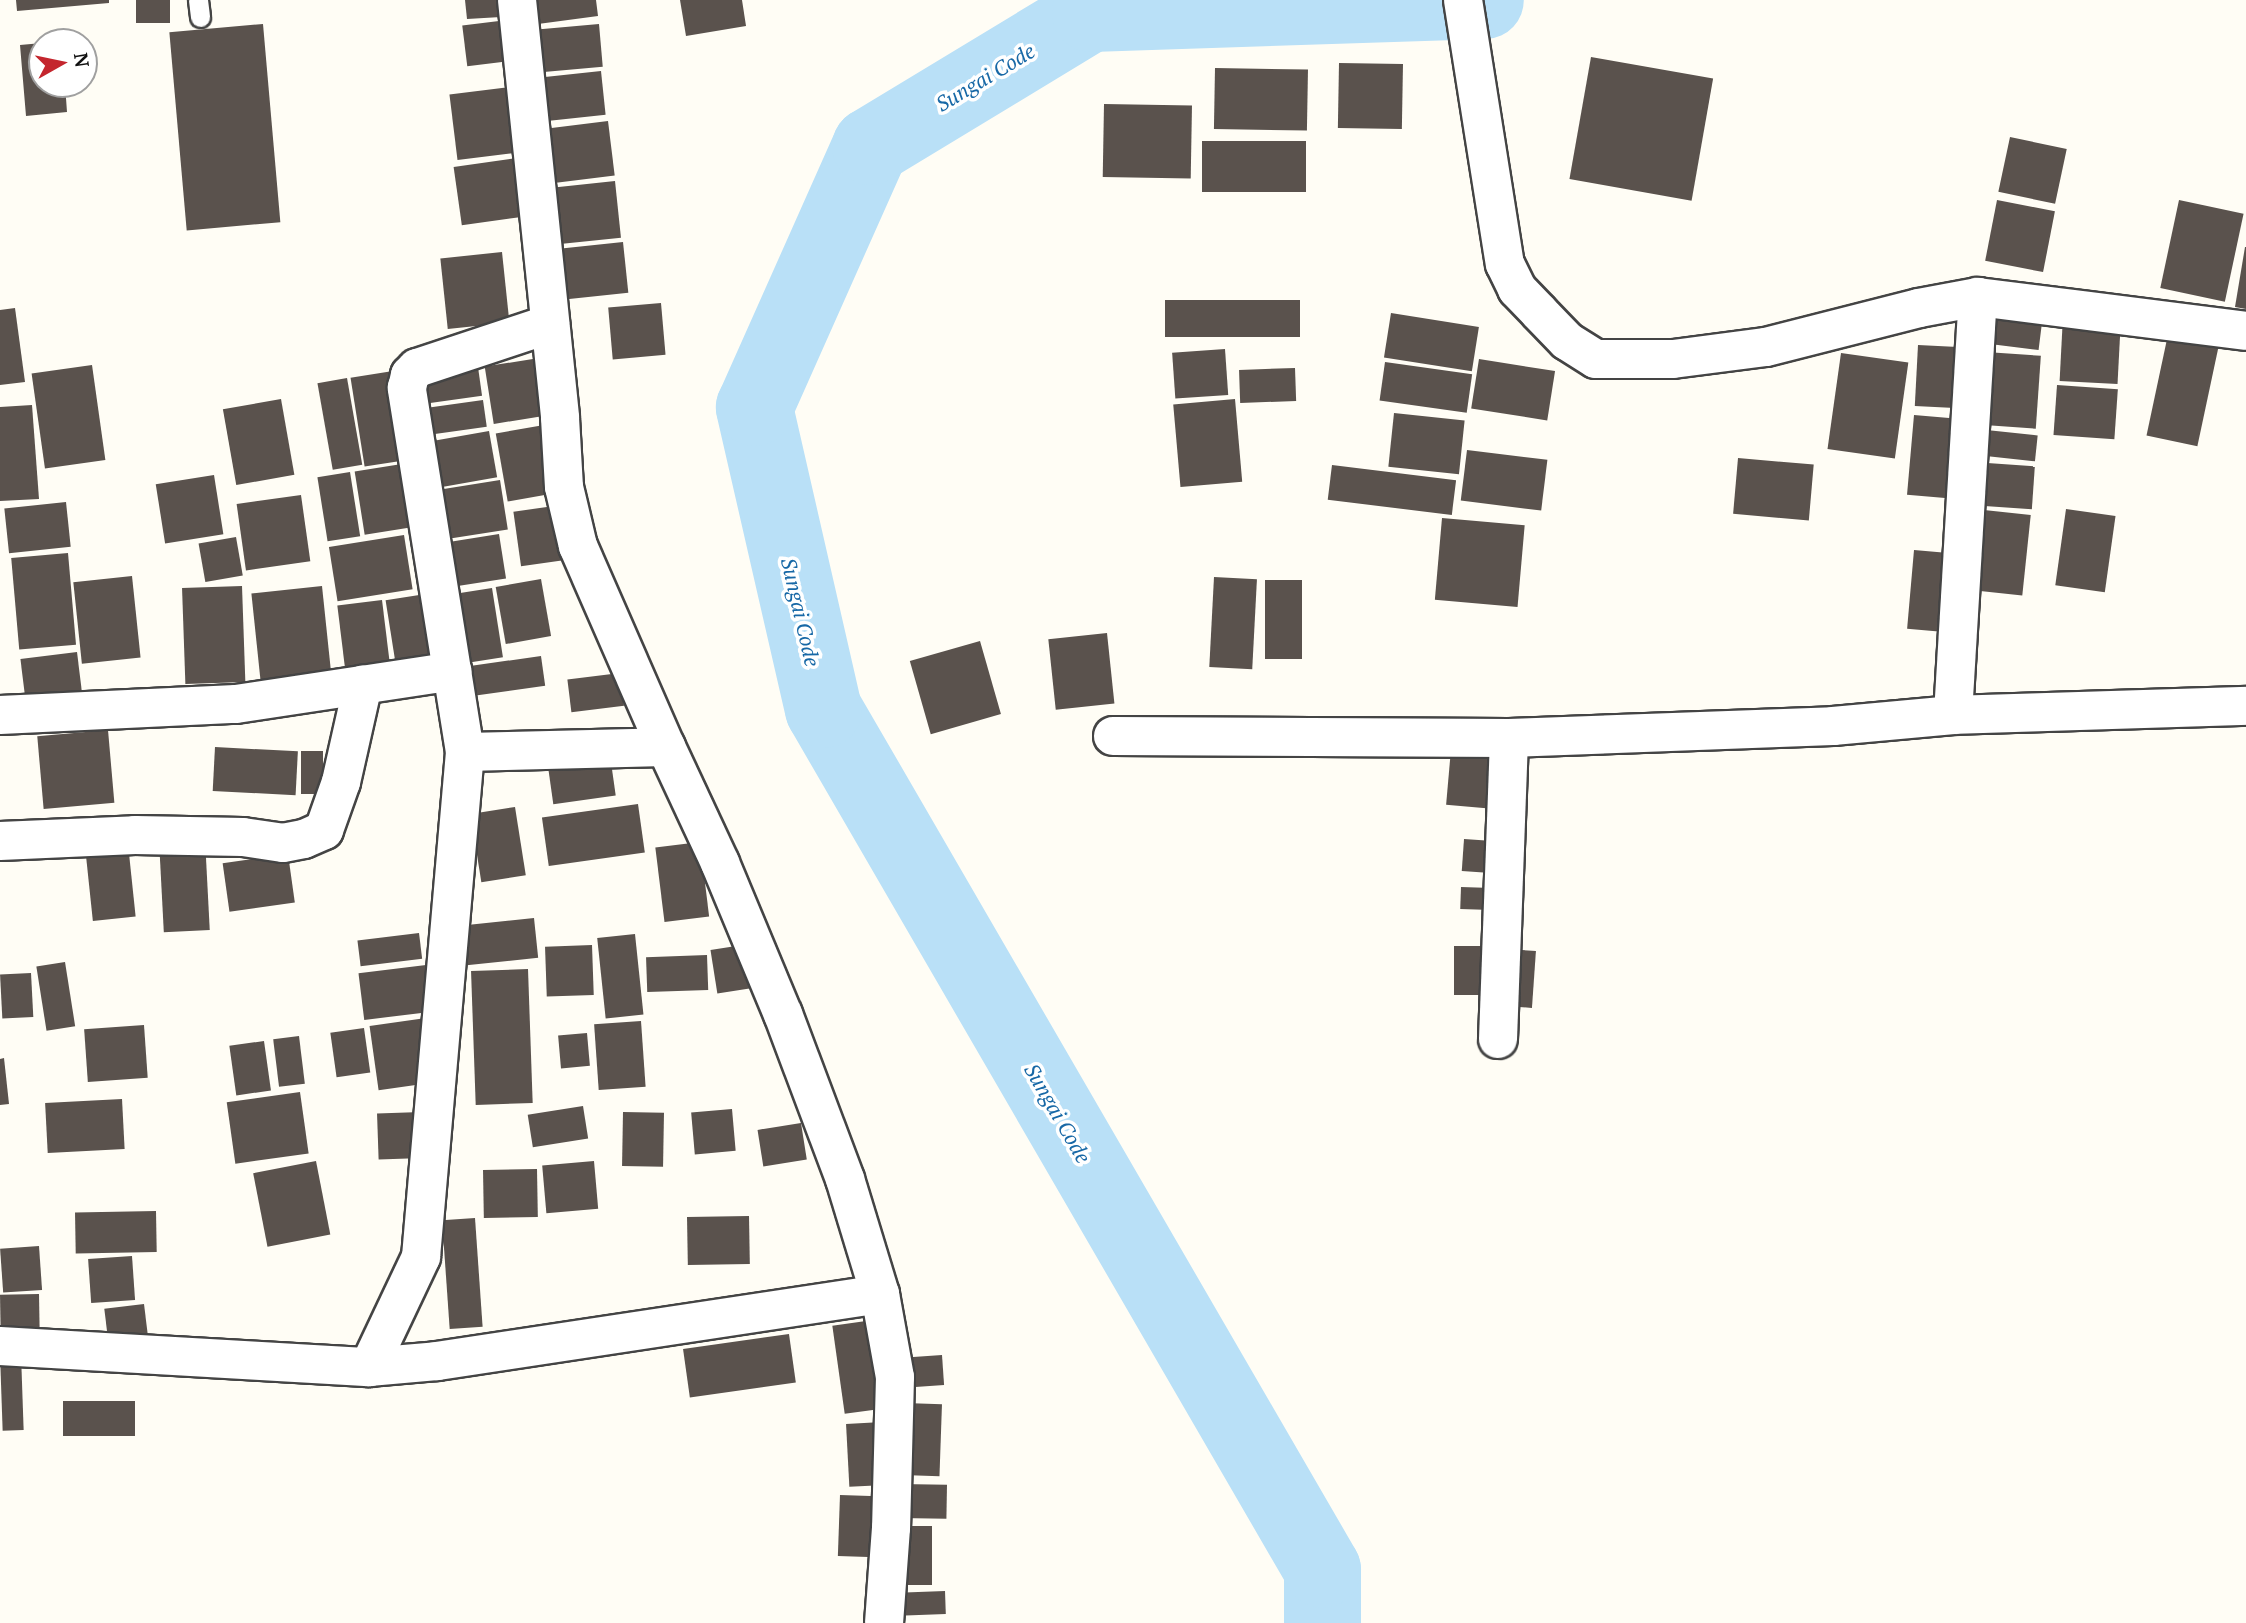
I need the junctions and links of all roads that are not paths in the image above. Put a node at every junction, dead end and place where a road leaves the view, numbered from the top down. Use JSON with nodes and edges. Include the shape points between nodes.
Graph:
{"nodes":[{"id":1,"x":517,"y":0,"type":"edge"},
{"id":2,"x":1463,"y":9,"type":"edge"},
{"id":3,"x":1979,"y":297,"type":"junction"},
{"id":4,"x":550,"y":324,"type":"junction"},
{"id":5,"x":2246,"y":331,"type":"edge"},
{"id":6,"x":453,"y":671,"type":"junction"},
{"id":7,"x":363,"y":684,"type":"junction"},
{"id":8,"x":2246,"y":706,"type":"edge"},
{"id":9,"x":0,"y":715,"type":"edge"},
{"id":10,"x":1953,"y":715,"type":"junction"},
{"id":11,"x":1113,"y":736,"type":"dead end"},
{"id":12,"x":1508,"y":738,"type":"junction"},
{"id":13,"x":666,"y":747,"type":"junction"},
{"id":14,"x":465,"y":752,"type":"junction"},
{"id":15,"x":0,"y":841,"type":"edge"},
{"id":16,"x":1499,"y":1039,"type":"dead end"},
{"id":17,"x":880,"y":1294,"type":"junction"},
{"id":18,"x":0,"y":1346,"type":"edge"},
{"id":19,"x":369,"y":1367,"type":"junction"},
{"id":20,"x":884,"y":1623,"type":"edge"}],
"edges":[{"from":1,"to":4,"type":"street"},
{"from":2,"to":3,"type":"street","via":[[1505,264],[1517,289],[1539,312],[1567,341],[1596,359],[1672,359],[1766,348]]},
{"from":3,"to":5,"type":"street"},
{"from":3,"to":10,"type":"street"},
{"from":4,"to":6,"type":"street","via":[[410,375],[407,388]]},
{"from":4,"to":13,"type":"street","via":[[564,487],[578,546]]},
{"from":6,"to":7,"type":"street"},
{"from":6,"to":14,"type":"street"},
{"from":7,"to":9,"type":"street","via":[[236,704]]},
{"from":7,"to":15,"type":"street","via":[[341,782],[324,830],[304,839],[283,843],[219,835],[135,835]]},
{"from":8,"to":10,"type":"street"},
{"from":10,"to":12,"type":"street","via":[[1833,726]]},
{"from":11,"to":12,"type":"street"},
{"from":12,"to":16,"type":"street"},
{"from":13,"to":14,"type":"street"},
{"from":13,"to":17,"type":"street","via":[[783,1014],[845,1179]]},
{"from":14,"to":19,"type":"street","via":[[421,1257]]},
{"from":17,"to":19,"type":"street","via":[[437,1361]]},
{"from":17,"to":20,"type":"street","via":[[895,1377]]},
{"from":18,"to":19,"type":"street"}]}
